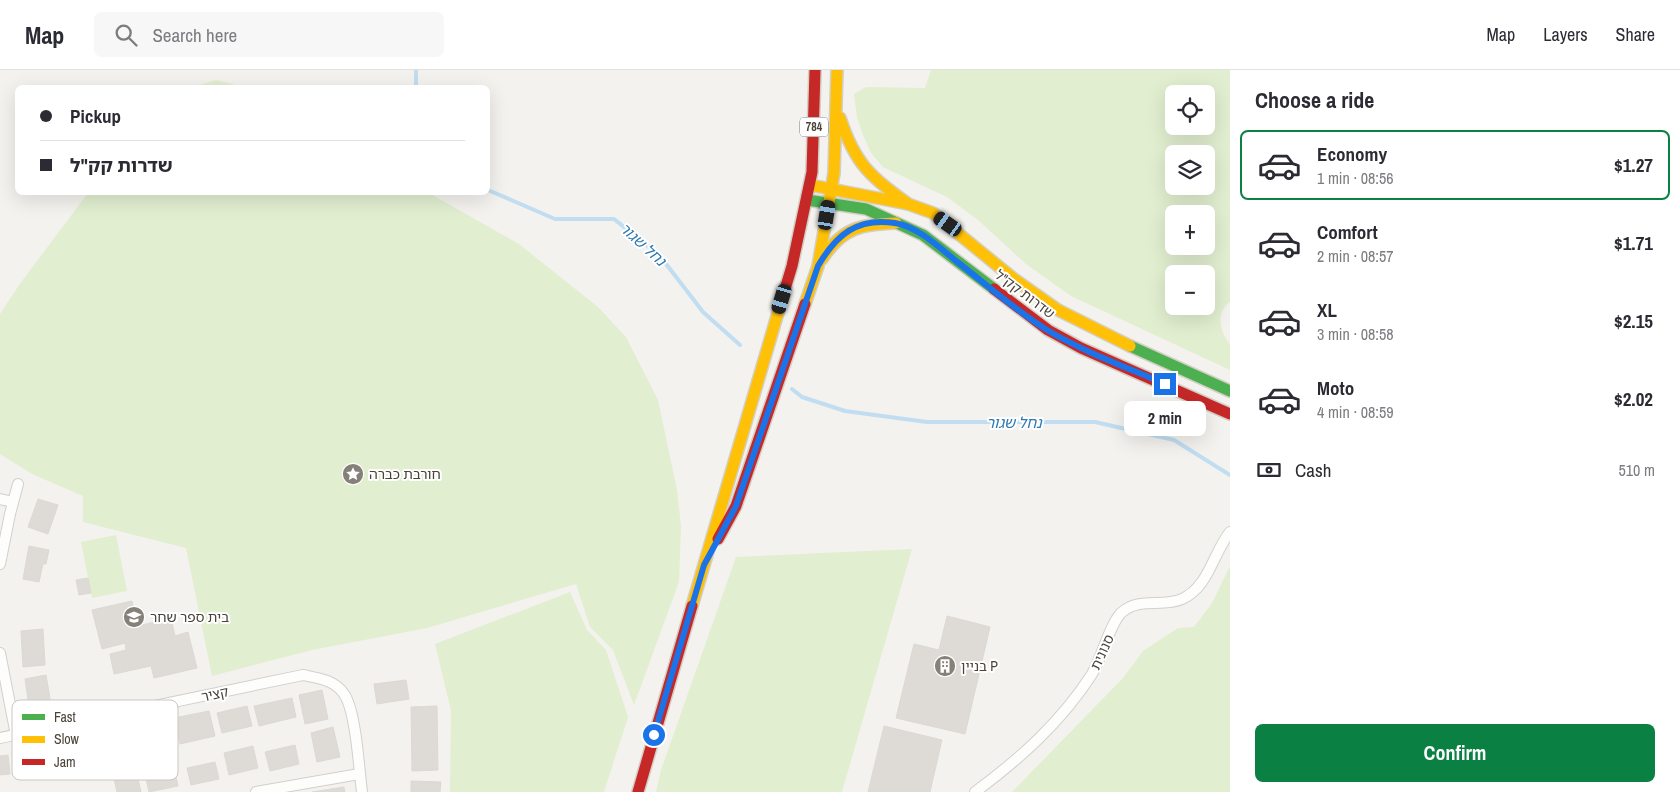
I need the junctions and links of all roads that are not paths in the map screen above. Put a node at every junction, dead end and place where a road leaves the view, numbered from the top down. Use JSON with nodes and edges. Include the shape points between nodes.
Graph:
{"nodes":[{"id":1,"x":815,"y":70,"type":"edge"},
{"id":2,"x":837,"y":70,"type":"edge"},
{"id":3,"x":837,"y":108,"type":"junction"},
{"id":4,"x":810,"y":185,"type":"junction"},
{"id":5,"x":832,"y":188,"type":"junction"},
{"id":6,"x":807,"y":200,"type":"junction"},
{"id":7,"x":829,"y":203,"type":"junction"},
{"id":8,"x":908,"y":204,"type":"junction"},
{"id":9,"x":896,"y":223,"type":"junction"},
{"id":10,"x":818,"y":266,"type":"junction"},
{"id":11,"x":1230,"y":391,"type":"edge"},
{"id":12,"x":1230,"y":414,"type":"edge"},
{"id":13,"x":18,"y":484,"type":"dead end"},
{"id":14,"x":0,"y":499,"type":"edge"},
{"id":15,"x":13,"y":502,"type":"junction"},
{"id":16,"x":1230,"y":532,"type":"edge"},
{"id":17,"x":0,"y":564,"type":"edge"},
{"id":18,"x":704,"y":565,"type":"junction"},
{"id":19,"x":0,"y":653,"type":"edge"},
{"id":20,"x":178,"y":702,"type":"edge"},
{"id":21,"x":12,"y":715,"type":"edge"},
{"id":22,"x":359,"y":774,"type":"junction"},
{"id":23,"x":256,"y":792,"type":"edge"},
{"id":24,"x":362,"y":792,"type":"edge"},
{"id":25,"x":638,"y":792,"type":"edge"},
{"id":26,"x":975,"y":792,"type":"edge"}],
"edges":[{"from":1,"to":4,"type":"main road","number":"784"},
{"from":2,"to":3,"type":"main road","number":"784"},
{"from":3,"to":5,"type":"main road","number":"784"},
{"from":3,"to":8,"type":"main road","via":[[857,162],[870,176]]},
{"from":4,"to":5,"type":"main road","name":"שדרות קק\"ל"},
{"from":4,"to":6,"type":"main road","number":"784"},
{"from":5,"to":7,"type":"main road","number":"784"},
{"from":5,"to":8,"type":"main road","name":"שדרות קק\"ל"},
{"from":6,"to":7,"type":"main road","name":"שדרות קק\"ל"},
{"from":6,"to":18,"type":"main road","number":"784","via":[[792,266]]},
{"from":7,"to":9,"type":"main road","name":"שדרות קק\"ל","via":[[866,209]]},
{"from":7,"to":10,"type":"main road","number":"784"},
{"from":8,"to":11,"type":"main road","name":"שדרות קק\"ל","via":[[933,213],[1058,310],[1107,336]]},
{"from":9,"to":10,"type":"main road","via":[[868,224],[851,230],[834,240]]},
{"from":9,"to":12,"type":"main road","name":"שדרות קק\"ל","via":[[924,235],[1048,330],[1081,348]]},
{"from":10,"to":18,"type":"main road","number":"784","via":[[736,506]]},
{"from":13,"to":15,"type":"street"},
{"from":14,"to":15,"type":"street"},
{"from":15,"to":17,"type":"street"},
{"from":16,"to":26,"type":"street","name":"סנונית","via":[[1196,590],[1173,602],[1144,602],[1120,614],[1098,664],[1075,701],[1018,760]]},
{"from":18,"to":25,"type":"main road","number":"784"},
{"from":19,"to":21,"type":"street"},
{"from":20,"to":22,"type":"street","name":"קציר","via":[[303,675],[331,682],[344,693],[350,706]]},
{"from":22,"to":23,"type":"street"},
{"from":22,"to":24,"type":"street","name":"קציר"}]}
